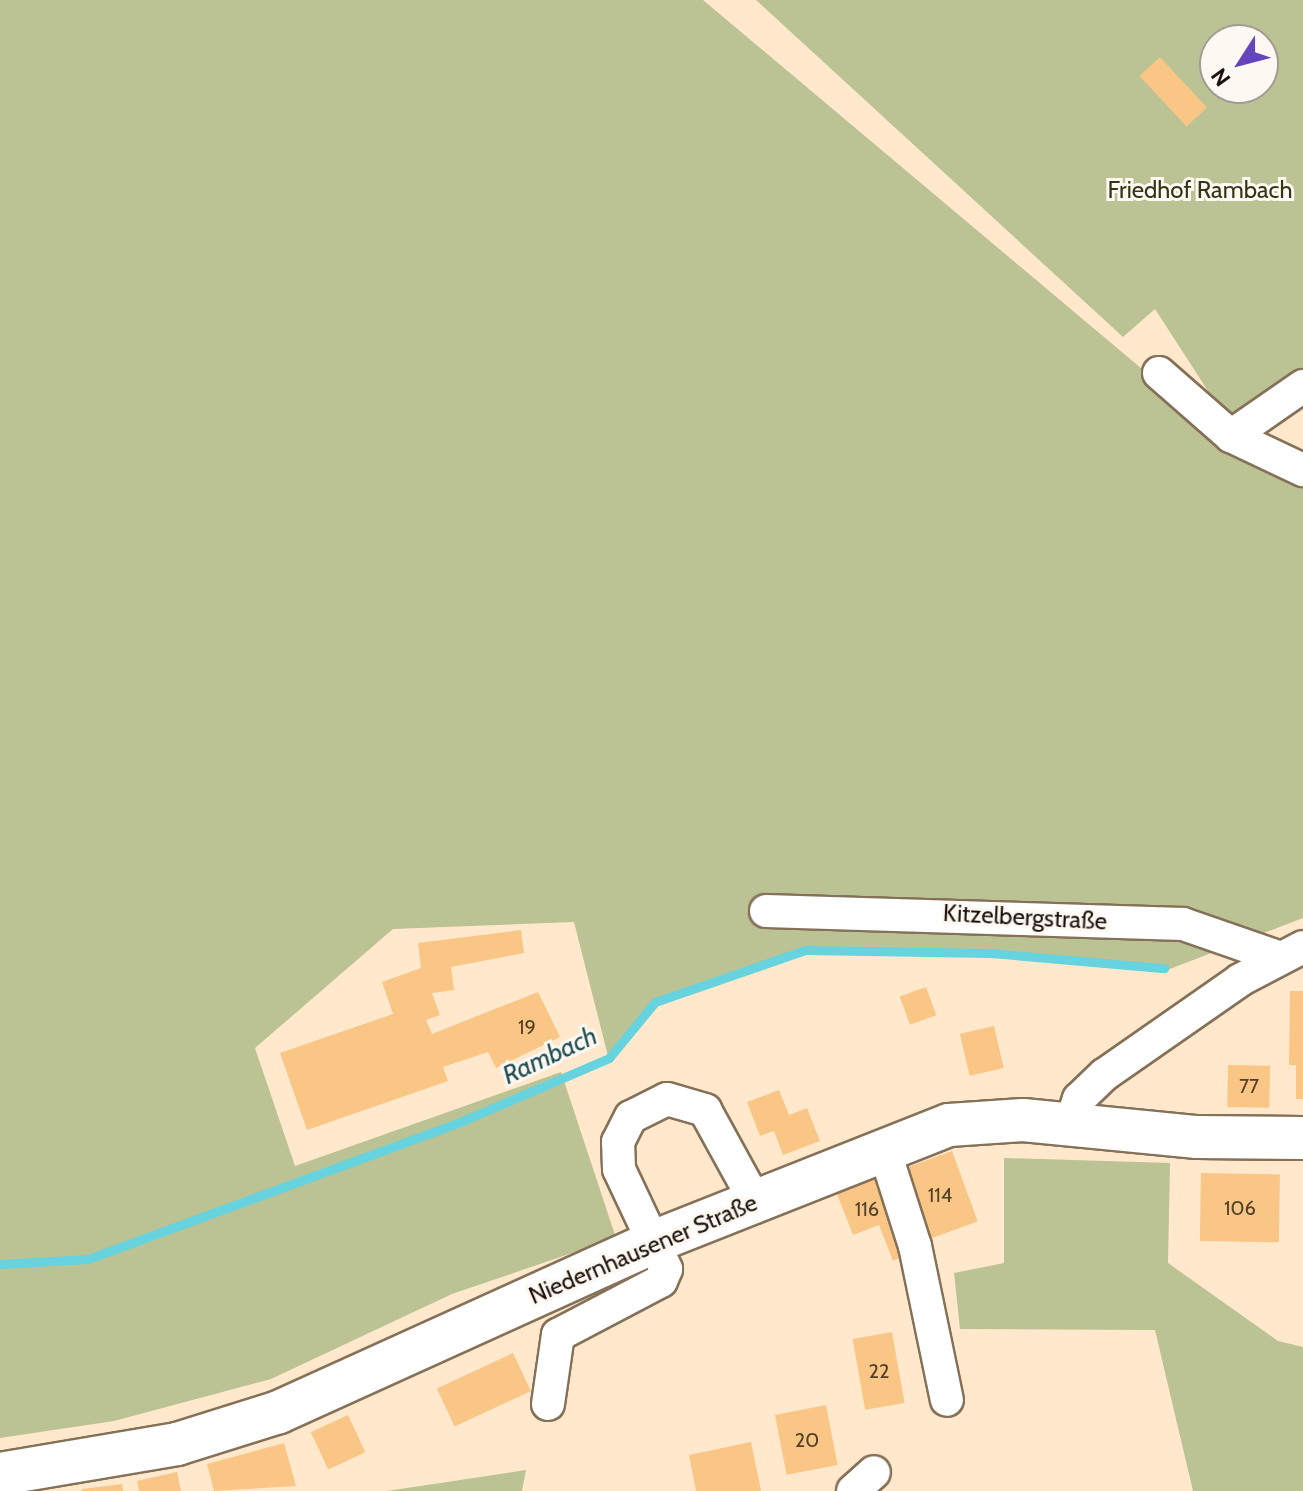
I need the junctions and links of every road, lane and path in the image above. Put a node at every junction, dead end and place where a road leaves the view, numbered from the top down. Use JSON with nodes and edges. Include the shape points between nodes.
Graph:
{"nodes":[{"id":1,"x":1159,"y":373,"type":"dead end"},
{"id":2,"x":1303,"y":386,"type":"edge"},
{"id":3,"x":1231,"y":436,"type":"junction"},
{"id":4,"x":1303,"y":470,"type":"edge"},
{"id":5,"x":766,"y":911,"type":"dead end"},
{"id":6,"x":1291,"y":952,"type":"edge"},
{"id":7,"x":1070,"y":1125,"type":"junction"},
{"id":8,"x":1303,"y":1138,"type":"edge"},
{"id":9,"x":884,"y":1149,"type":"junction"},
{"id":10,"x":755,"y":1201,"type":"junction"},
{"id":11,"x":653,"y":1242,"type":"junction"},
{"id":12,"x":947,"y":1400,"type":"dead end"},
{"id":13,"x":548,"y":1404,"type":"dead end"},
{"id":14,"x":0,"y":1474,"type":"edge"}],
"edges":[{"from":1,"to":3,"type":"street"},
{"from":2,"to":3,"type":"street"},
{"from":3,"to":4,"type":"street"},
{"from":5,"to":6,"type":"street","name":"Kitzelbergstraße","via":[[1183,924]]},
{"from":6,"to":7,"type":"street","name":"Kitzelbergstraße","via":[[1104,1075],[1079,1099]]},
{"from":7,"to":8,"type":"main road","name":"Niedernhausener Straße"},
{"from":7,"to":9,"type":"main road","name":"Niedernhausener Straße","via":[[966,1123]]},
{"from":9,"to":10,"type":"main road","name":"Niedernhausener Straße"},
{"from":9,"to":12,"type":"street","via":[[915,1246]]},
{"from":10,"to":11,"type":"main road","name":"Niedernhausener Straße"},
{"from":10,"to":11,"type":"street","via":[[705,1110],[680,1100],[653,1102],[623,1128],[617,1156]]},
{"from":11,"to":13,"type":"street","via":[[666,1269],[661,1281],[558,1335]]},
{"from":11,"to":14,"type":"main road","name":"Niedernhausener Straße","via":[[279,1412],[177,1444]]}]}
